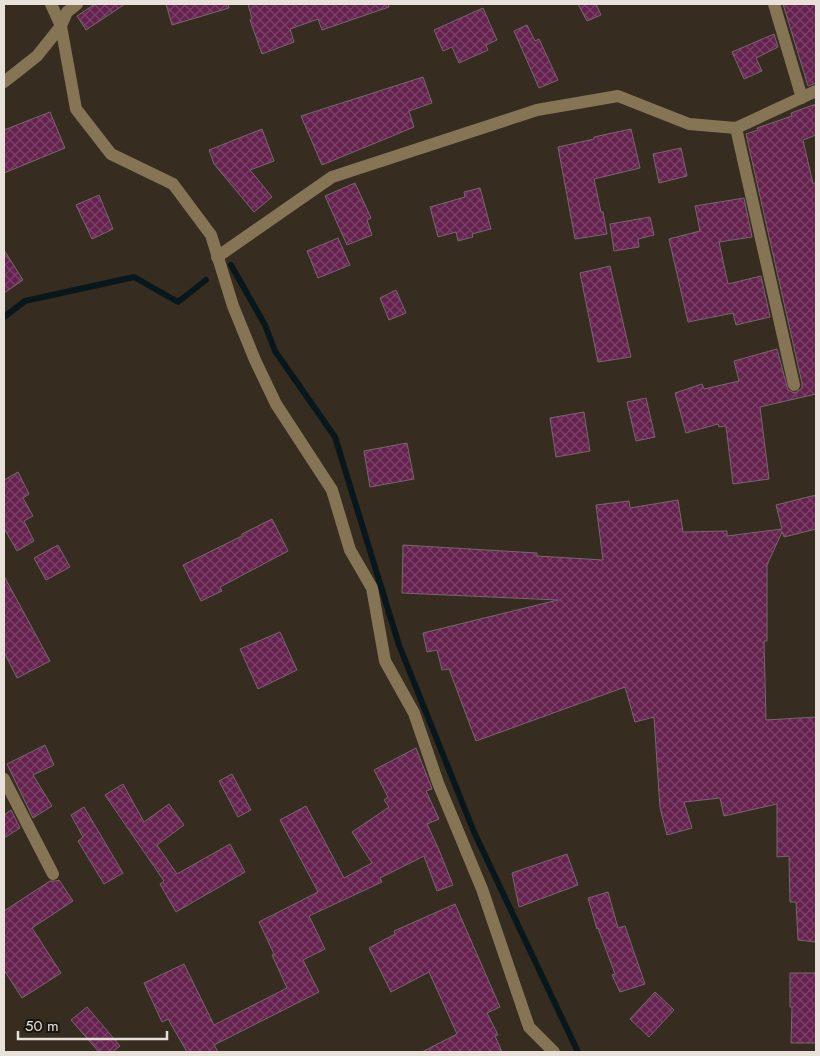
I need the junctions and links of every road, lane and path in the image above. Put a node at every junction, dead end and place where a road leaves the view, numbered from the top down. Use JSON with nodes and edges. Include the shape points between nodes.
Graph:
{"nodes":[{"id":1,"x":51,"y":4,"type":"edge"},
{"id":2,"x":77,"y":4,"type":"edge"},
{"id":3,"x":774,"y":4,"type":"edge"},
{"id":4,"x":60,"y":26,"type":"junction"},
{"id":5,"x":4,"y":82,"type":"edge"},
{"id":6,"x":816,"y":91,"type":"edge"},
{"id":7,"x":802,"y":98,"type":"junction"},
{"id":8,"x":736,"y":128,"type":"junction"},
{"id":9,"x":217,"y":256,"type":"junction"},
{"id":10,"x":794,"y":385,"type":"dead end"},
{"id":11,"x":4,"y":779,"type":"edge"},
{"id":12,"x":53,"y":874,"type":"dead end"},
{"id":13,"x":554,"y":1052,"type":"edge"}],
"edges":[{"from":1,"to":4,"type":"street"},
{"from":2,"to":4,"type":"street","via":[[67,12]]},
{"from":3,"to":7,"type":"street"},
{"from":4,"to":5,"type":"street","via":[[37,56]]},
{"from":4,"to":9,"type":"street","via":[[76,109],[111,154],[173,184],[211,235]]},
{"from":6,"to":7,"type":"street"},
{"from":7,"to":8,"type":"street"},
{"from":8,"to":9,"type":"street","via":[[689,124],[618,96],[537,110],[332,177]]},
{"from":8,"to":10,"type":"street"},
{"from":9,"to":13,"type":"street","via":[[232,306],[276,404],[332,490],[350,550],[372,588],[385,661],[414,713],[438,784],[482,889],[529,1027]]},
{"from":11,"to":12,"type":"street"}]}
